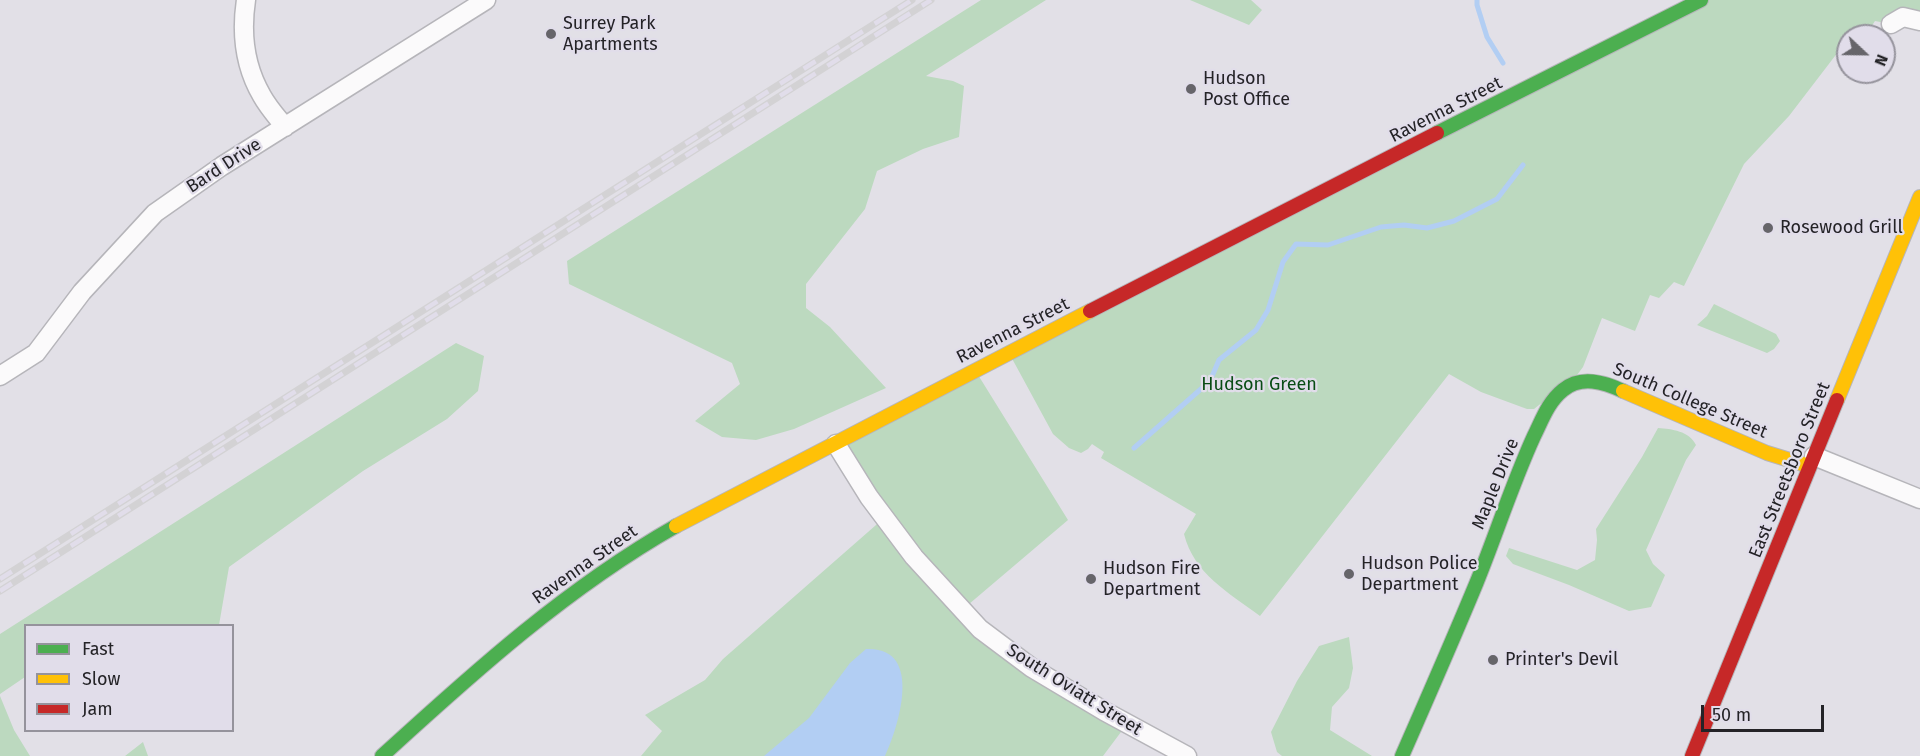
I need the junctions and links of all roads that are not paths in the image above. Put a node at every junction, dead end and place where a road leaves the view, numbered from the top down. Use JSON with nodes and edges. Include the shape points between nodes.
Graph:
{"nodes":[{"id":1,"x":246,"y":0,"type":"edge"},
{"id":2,"x":486,"y":0,"type":"edge"},
{"id":3,"x":1701,"y":0,"type":"edge"},
{"id":4,"x":1920,"y":21,"type":"edge"},
{"id":5,"x":1892,"y":24,"type":"dead end"},
{"id":6,"x":285,"y":127,"type":"junction"},
{"id":7,"x":1920,"y":197,"type":"edge"},
{"id":8,"x":0,"y":376,"type":"edge"},
{"id":9,"x":1591,"y":381,"type":"joint"},
{"id":10,"x":836,"y":444,"type":"junction"},
{"id":11,"x":1811,"y":461,"type":"junction"},
{"id":12,"x":1920,"y":498,"type":"edge"},
{"id":13,"x":382,"y":756,"type":"edge"},
{"id":14,"x":1187,"y":756,"type":"edge"},
{"id":15,"x":1402,"y":756,"type":"edge"},
{"id":16,"x":1692,"y":756,"type":"edge"}],
"edges":[{"from":1,"to":6,"type":"street","via":[[243,24],[251,72],[262,96]]},
{"from":2,"to":6,"type":"street","name":"Bard Drive"},
{"from":3,"to":10,"type":"street","name":"Ravenna Street"},
{"from":4,"to":5,"type":"street","via":[[1903,17]]},
{"from":6,"to":8,"type":"street","name":"Bard Drive","via":[[155,213],[82,292],[36,353]]},
{"from":7,"to":11,"type":"street","name":"East Streetsboro Street"},
{"from":9,"to":11,"type":"street","name":"South College Street","via":[[1607,384],[1767,453]]},
{"from":9,"to":15,"type":"street","name":"Maple Drive","via":[[1564,389],[1550,403]]},
{"from":10,"to":13,"type":"street","name":"Ravenna Street","via":[[695,514],[623,558],[489,658]]},
{"from":10,"to":14,"type":"street","name":"South Oviatt Street","via":[[914,557],[980,629],[1032,668]]},
{"from":11,"to":12,"type":"street"},
{"from":11,"to":16,"type":"street","name":"East Streetsboro Street"}]}
